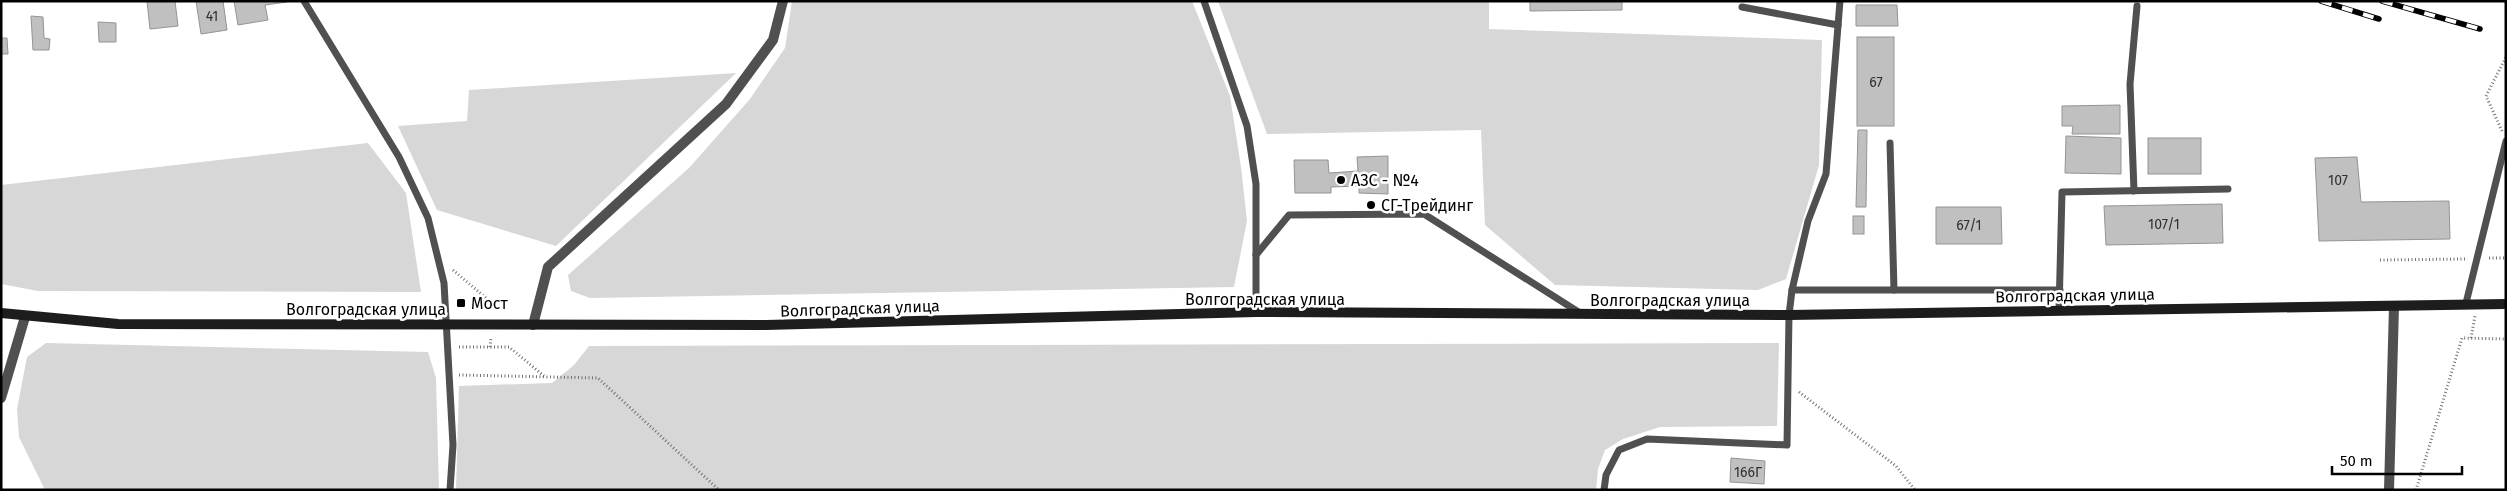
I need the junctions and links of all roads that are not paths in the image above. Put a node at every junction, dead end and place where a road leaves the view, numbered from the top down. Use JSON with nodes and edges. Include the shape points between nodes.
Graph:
{"nodes":[{"id":1,"x":304,"y":1,"type":"edge"},
{"id":2,"x":783,"y":1,"type":"edge"},
{"id":3,"x":1204,"y":1,"type":"edge"},
{"id":4,"x":1840,"y":1,"type":"edge"},
{"id":5,"x":2137,"y":6,"type":"dead end"},
{"id":6,"x":1742,"y":7,"type":"dead end"},
{"id":7,"x":1838,"y":25,"type":"junction"},
{"id":8,"x":2506,"y":141,"type":"edge"},
{"id":9,"x":1890,"y":143,"type":"dead end"},
{"id":10,"x":2228,"y":189,"type":"dead end"},
{"id":11,"x":2134,"y":191,"type":"junction"},
{"id":12,"x":1256,"y":255,"type":"junction"},
{"id":13,"x":1792,"y":290,"type":"junction"},
{"id":14,"x":1894,"y":290,"type":"junction"},
{"id":15,"x":2060,"y":290,"type":"junction"},
{"id":16,"x":2466,"y":303,"type":"junction"},
{"id":17,"x":2506,"y":304,"type":"edge"},
{"id":18,"x":2394,"y":306,"type":"junction"},
{"id":19,"x":2059,"y":310,"type":"junction"},
{"id":20,"x":1256,"y":312,"type":"junction"},
{"id":21,"x":1,"y":313,"type":"edge"},
{"id":22,"x":1583,"y":314,"type":"junction"},
{"id":23,"x":1789,"y":315,"type":"junction"},
{"id":24,"x":25,"y":317,"type":"junction"},
{"id":25,"x":447,"y":324,"type":"junction"},
{"id":26,"x":533,"y":325,"type":"junction"},
{"id":27,"x":1,"y":398,"type":"edge"},
{"id":28,"x":450,"y":490,"type":"edge"},
{"id":29,"x":1604,"y":490,"type":"edge"},
{"id":30,"x":2389,"y":490,"type":"edge"}],
"edges":[{"from":1,"to":25,"type":"lane","via":[[399,158],[428,218],[444,283]]},
{"from":2,"to":26,"type":"street","via":[[772,40],[726,104],[548,267]]},
{"from":3,"to":12,"type":"lane","via":[[1247,126],[1256,184]]},
{"from":4,"to":7,"type":"lane"},
{"from":5,"to":11,"type":"lane","via":[[2130,84]]},
{"from":6,"to":7,"type":"lane"},
{"from":7,"to":13,"type":"lane","via":[[1826,174],[1808,221]]},
{"from":8,"to":16,"type":"lane"},
{"from":9,"to":14,"type":"lane"},
{"from":10,"to":11,"type":"lane"},
{"from":11,"to":15,"type":"lane","via":[[2062,192]]},
{"from":12,"to":20,"type":"lane"},
{"from":12,"to":22,"type":"lane","via":[[1289,215],[1424,214]]},
{"from":13,"to":14,"type":"lane"},
{"from":13,"to":23,"type":"lane"},
{"from":14,"to":15,"type":"lane"},
{"from":15,"to":19,"type":"lane"},
{"from":16,"to":17,"type":"main road","name":"Волгоградская улица"},
{"from":16,"to":18,"type":"main road","name":"Волгоградская улица"},
{"from":18,"to":19,"type":"main road","name":"Волгоградская улица"},
{"from":18,"to":30,"type":"street"},
{"from":19,"to":23,"type":"main road","name":"Волгоградская улица"},
{"from":20,"to":22,"type":"main road","name":"Волгоградская улица"},
{"from":20,"to":26,"type":"main road","name":"Волгоградская улица","via":[[766,325]]},
{"from":21,"to":24,"type":"main road","name":"Волгоградская улица"},
{"from":22,"to":23,"type":"main road","name":"Волгоградская улица"},
{"from":23,"to":29,"type":"lane","via":[[1787,445],[1647,439],[1619,450],[1606,475]]},
{"from":24,"to":25,"type":"main road","name":"Волгоградская улица","via":[[118,324]]},
{"from":24,"to":27,"type":"street"},
{"from":25,"to":26,"type":"main road","name":"Волгоградская улица"},
{"from":25,"to":28,"type":"lane","via":[[453,445]]}]}
